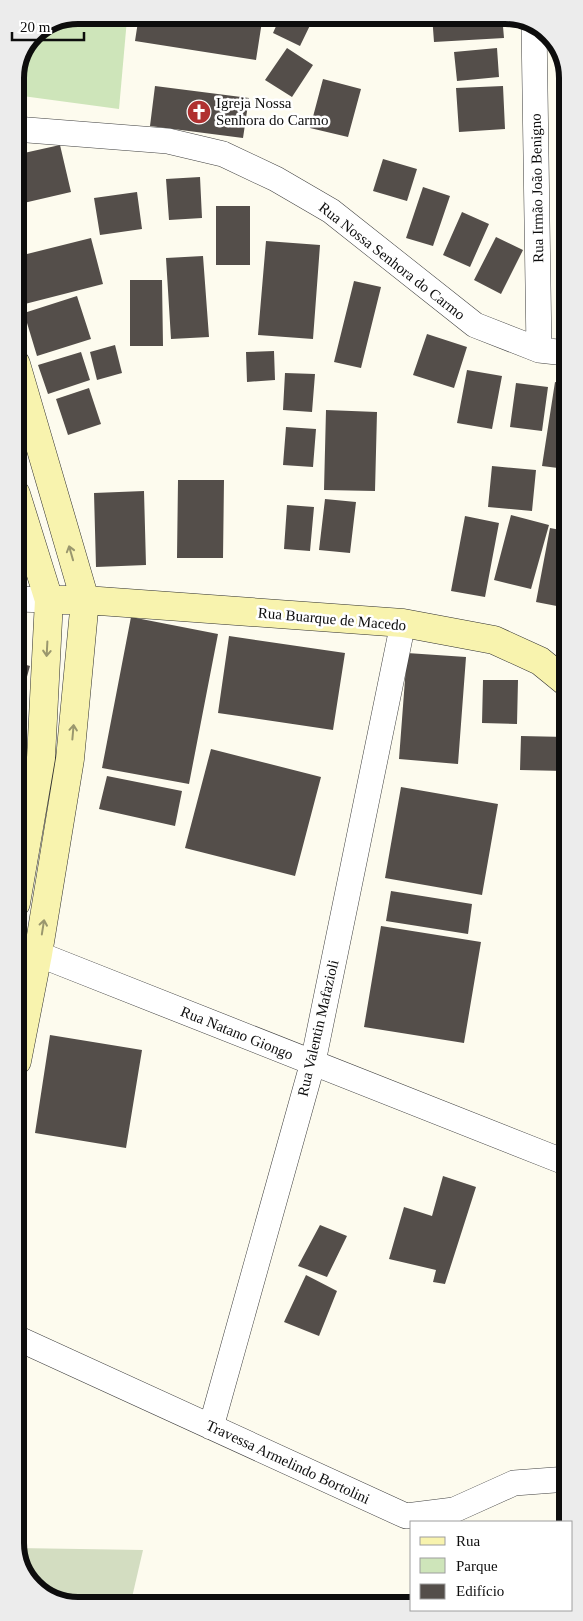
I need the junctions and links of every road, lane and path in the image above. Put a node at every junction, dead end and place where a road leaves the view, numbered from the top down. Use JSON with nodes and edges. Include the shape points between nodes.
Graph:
{"nodes":[{"id":1,"x":534,"y":33,"type":"edge"},
{"id":2,"x":24,"y":130,"type":"edge"},
{"id":3,"x":539,"y":350,"type":"junction"},
{"id":4,"x":559,"y":352,"type":"edge"},
{"id":5,"x":24,"y":391,"type":"edge"},
{"id":6,"x":24,"y":520,"type":"edge"},
{"id":7,"x":24,"y":599,"type":"edge"},
{"id":8,"x":49,"y":600,"type":"junction"},
{"id":9,"x":85,"y":600,"type":"junction"},
{"id":10,"x":403,"y":623,"type":"junction"},
{"id":11,"x":559,"y":676,"type":"edge"},
{"id":12,"x":41,"y":758,"type":"junction"},
{"id":13,"x":70,"y":759,"type":"junction"},
{"id":14,"x":24,"y":857,"type":"edge"},
{"id":15,"x":27,"y":953,"type":"edge"},
{"id":16,"x":24,"y":982,"type":"edge"},
{"id":17,"x":313,"y":1062,"type":"junction"},
{"id":18,"x":559,"y":1160,"type":"edge"},
{"id":19,"x":24,"y":1341,"type":"edge"},
{"id":20,"x":211,"y":1428,"type":"junction"},
{"id":21,"x":559,"y":1480,"type":"edge"}],
"edges":[{"from":1,"to":3,"type":"street","name":"Rua Irmão João Benigno"},
{"from":2,"to":3,"type":"street","name":"Rua Nossa Senhora do Carmo","via":[[168,141],[223,154],[276,179],[331,211],[474,325]]},
{"from":3,"to":4,"type":"street","name":"Rua Nossa Senhora do Carmo"},
{"from":9,"to":5,"type":"main road","one_way":true},
{"from":6,"to":8,"type":"main road"},
{"from":7,"to":8,"type":"street"},
{"from":8,"to":9,"type":"main road","name":"Rua Buarque de Macedo"},
{"from":8,"to":12,"type":"main road","one_way":true},
{"from":9,"to":10,"type":"main road","name":"Rua Buarque de Macedo"},
{"from":13,"to":9,"type":"main road","one_way":true},
{"from":10,"to":11,"type":"main road","name":"Rua Buarque de Macedo","via":[[494,640],[540,661]]},
{"from":10,"to":17,"type":"street","name":"Rua Valentin Mafazioli"},
{"from":12,"to":13,"type":"main road"},
{"from":12,"to":14,"type":"main road"},
{"from":15,"to":13,"type":"main road","one_way":true},
{"from":15,"to":16,"type":"main road"},
{"from":15,"to":17,"type":"street","name":"Rua Natano Giongo"},
{"from":17,"to":18,"type":"street","name":"Rua Natano Giongo"},
{"from":17,"to":20,"type":"street","name":"Rua Valentin Mafazioli"},
{"from":19,"to":20,"type":"street","name":"Travessa Armelindo Bortolini"},
{"from":20,"to":21,"type":"street","name":"Travessa Armelindo Bortolini","via":[[406,1516],[454,1510],[514,1482]]}]}
